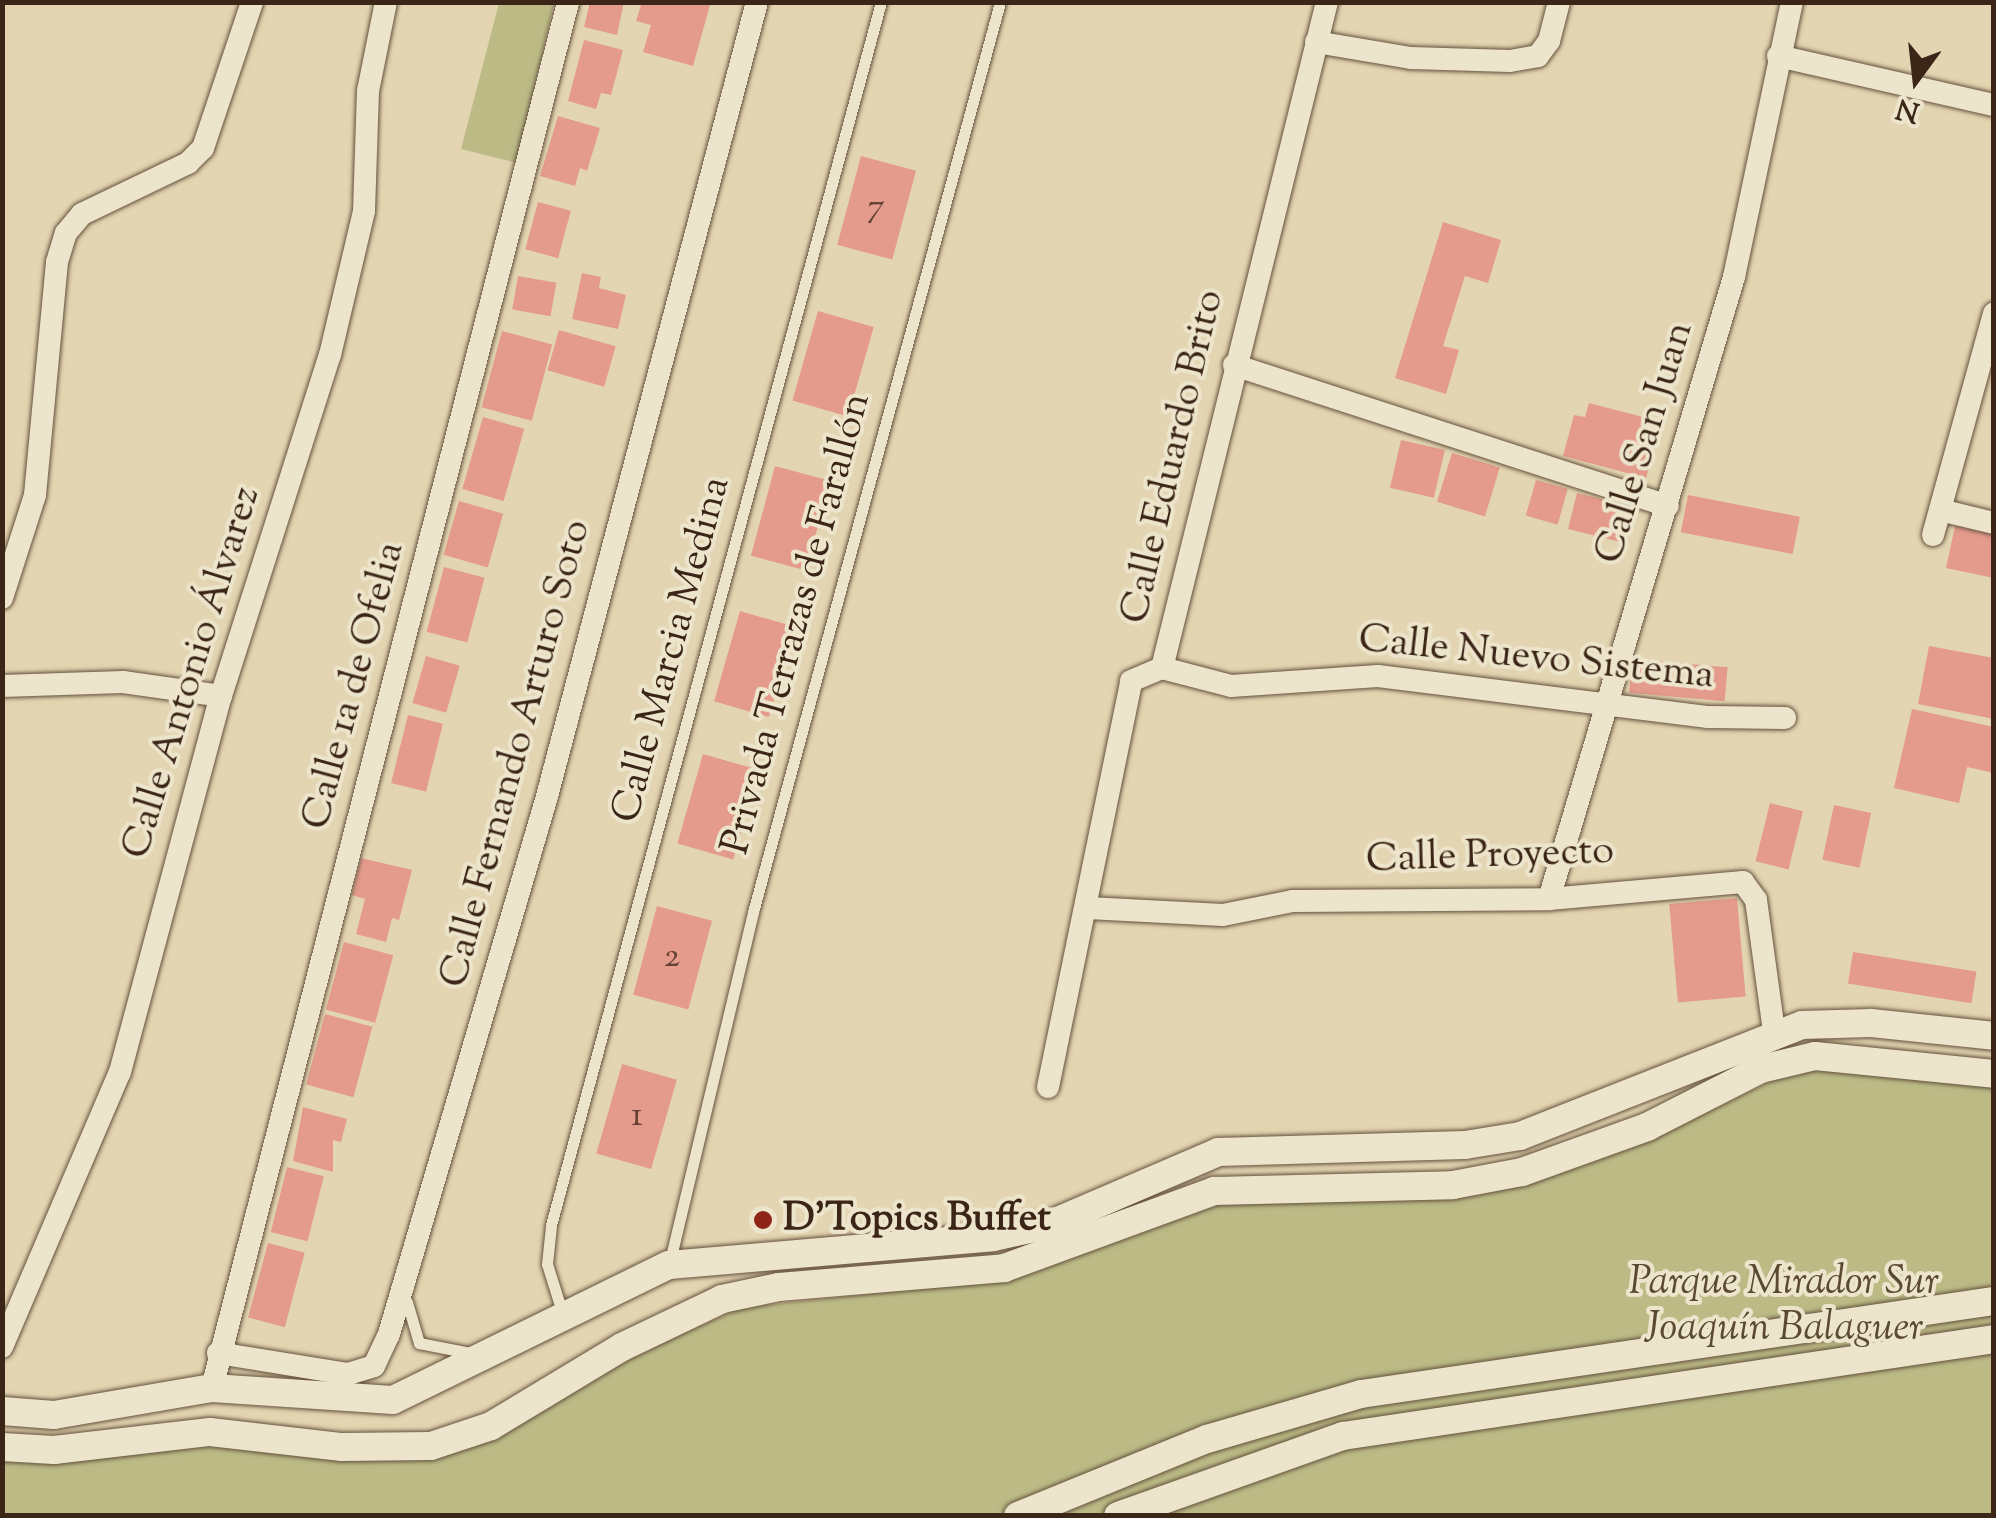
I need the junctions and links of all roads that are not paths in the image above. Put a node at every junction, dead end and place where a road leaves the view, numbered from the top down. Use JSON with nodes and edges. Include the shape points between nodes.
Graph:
{"nodes":[{"id":1,"x":252,"y":2,"type":"edge"},
{"id":2,"x":386,"y":2,"type":"edge"},
{"id":3,"x":568,"y":2,"type":"edge"},
{"id":4,"x":758,"y":2,"type":"edge"},
{"id":5,"x":881,"y":2,"type":"edge"},
{"id":6,"x":1000,"y":2,"type":"edge"},
{"id":7,"x":1326,"y":2,"type":"edge"},
{"id":8,"x":1559,"y":2,"type":"edge"},
{"id":9,"x":1792,"y":2,"type":"edge"},
{"id":10,"x":1316,"y":42,"type":"junction"},
{"id":11,"x":1778,"y":56,"type":"junction"},
{"id":12,"x":1994,"y":104,"type":"edge"},
{"id":13,"x":1994,"y":314,"type":"edge"},
{"id":14,"x":1234,"y":365,"type":"junction"},
{"id":15,"x":1668,"y":506,"type":"junction"},
{"id":16,"x":1940,"y":510,"type":"junction"},
{"id":17,"x":1994,"y":522,"type":"edge"},
{"id":18,"x":1934,"y":535,"type":"dead end"},
{"id":19,"x":2,"y":598,"type":"edge"},
{"id":20,"x":1162,"y":668,"type":"junction"},
{"id":21,"x":2,"y":686,"type":"edge"},
{"id":22,"x":221,"y":696,"type":"junction"},
{"id":23,"x":1604,"y":703,"type":"junction"},
{"id":24,"x":1786,"y":718,"type":"dead end"},
{"id":25,"x":1549,"y":899,"type":"junction"},
{"id":26,"x":1088,"y":908,"type":"junction"},
{"id":27,"x":1774,"y":1031,"type":"junction"},
{"id":28,"x":1994,"y":1036,"type":"edge"},
{"id":29,"x":1994,"y":1074,"type":"edge"},
{"id":30,"x":1048,"y":1087,"type":"dead end"},
{"id":31,"x":669,"y":1265,"type":"junction"},
{"id":32,"x":408,"y":1282,"type":"junction"},
{"id":33,"x":1994,"y":1301,"type":"edge"},
{"id":34,"x":563,"y":1315,"type":"junction"},
{"id":35,"x":1994,"y":1339,"type":"edge"},
{"id":36,"x":2,"y":1347,"type":"edge"},
{"id":37,"x":218,"y":1353,"type":"junction"},
{"id":38,"x":494,"y":1354,"type":"junction"},
{"id":39,"x":212,"y":1388,"type":"junction"},
{"id":40,"x":2,"y":1411,"type":"edge"},
{"id":41,"x":2,"y":1447,"type":"edge"},
{"id":42,"x":1018,"y":1516,"type":"edge"},
{"id":43,"x":1118,"y":1516,"type":"edge"}],
"edges":[{"from":1,"to":19,"type":"street","via":[[203,148],[188,163],[82,214],[66,234],[57,262],[35,494]]},
{"from":2,"to":22,"type":"street","name":"Calle Antonio Álvarez","via":[[368,92],[361,231],[330,355]]},
{"from":3,"to":37,"type":"street","name":"Calle 1a de Ofelia"},
{"from":4,"to":32,"type":"street","name":"Calle Fernando Arturo Soto","via":[[546,800]]},
{"from":5,"to":34,"type":"lane","name":"Calle Marcia Medina","via":[[551,1225],[547,1264]]},
{"from":6,"to":31,"type":"lane","name":"Privada Terrazas de Farallón","via":[[753,912]]},
{"from":7,"to":10,"type":"street","name":"Calle Eduardo Brito"},
{"from":8,"to":10,"type":"street","via":[[1538,56],[1510,62],[1411,58]]},
{"from":9,"to":11,"type":"street","name":"Calle San Juan"},
{"from":10,"to":14,"type":"street","name":"Calle Eduardo Brito"},
{"from":11,"to":12,"type":"street"},
{"from":11,"to":15,"type":"street","name":"Calle San Juan","via":[[1734,277]]},
{"from":13,"to":16,"type":"street"},
{"from":14,"to":15,"type":"street"},
{"from":14,"to":20,"type":"street","name":"Calle Eduardo Brito"},
{"from":15,"to":23,"type":"street","name":"Calle San Juan"},
{"from":16,"to":17,"type":"street"},
{"from":16,"to":18,"type":"street"},
{"from":20,"to":23,"type":"street","name":"Calle Nuevo Sistema","via":[[1231,686],[1378,676]]},
{"from":20,"to":26,"type":"street","name":"Calle Eduardo Brito","via":[[1131,681]]},
{"from":21,"to":22,"type":"street","via":[[124,682]]},
{"from":22,"to":36,"type":"street","name":"Calle Antonio Álvarez","via":[[120,1072]]},
{"from":23,"to":24,"type":"street","name":"Calle Nuevo Sistema","via":[[1708,717]]},
{"from":23,"to":25,"type":"street","name":"Calle San Juan"},
{"from":25,"to":26,"type":"street","name":"Calle Proyecto","via":[[1293,901],[1223,916]]},
{"from":25,"to":27,"type":"street","name":"Calle Proyecto","via":[[1744,882],[1756,900]]},
{"from":26,"to":30,"type":"street","name":"Calle Eduardo Brito"},
{"from":27,"to":28,"type":"street","via":[[1829,1020]]},
{"from":27,"to":31,"type":"street","via":[[1520,1136],[1465,1145],[1218,1152],[1048,1225],[994,1237]]},
{"from":29,"to":41,"type":"street","via":[[1814,1056],[1761,1068],[1647,1127],[1522,1172],[1453,1185],[1214,1191],[1004,1268],[778,1287],[722,1299],[622,1347],[490,1426],[431,1446],[377,1450],[188,1432],[54,1450]]},
{"from":31,"to":34,"type":"street"},
{"from":32,"to":37,"type":"street","name":"Calle Fernando Arturo Soto","via":[[374,1366],[348,1374]]},
{"from":32,"to":38,"type":"lane","via":[[406,1318],[419,1343],[448,1353]]},
{"from":33,"to":42,"type":"street","via":[[1361,1394],[1207,1439]]},
{"from":34,"to":38,"type":"street"},
{"from":35,"to":43,"type":"street","via":[[1343,1436]]},
{"from":37,"to":39,"type":"street","name":"Calle 1a de Ofelia"},
{"from":38,"to":39,"type":"street","via":[[393,1400]]},
{"from":39,"to":40,"type":"street","via":[[54,1416]]}]}
